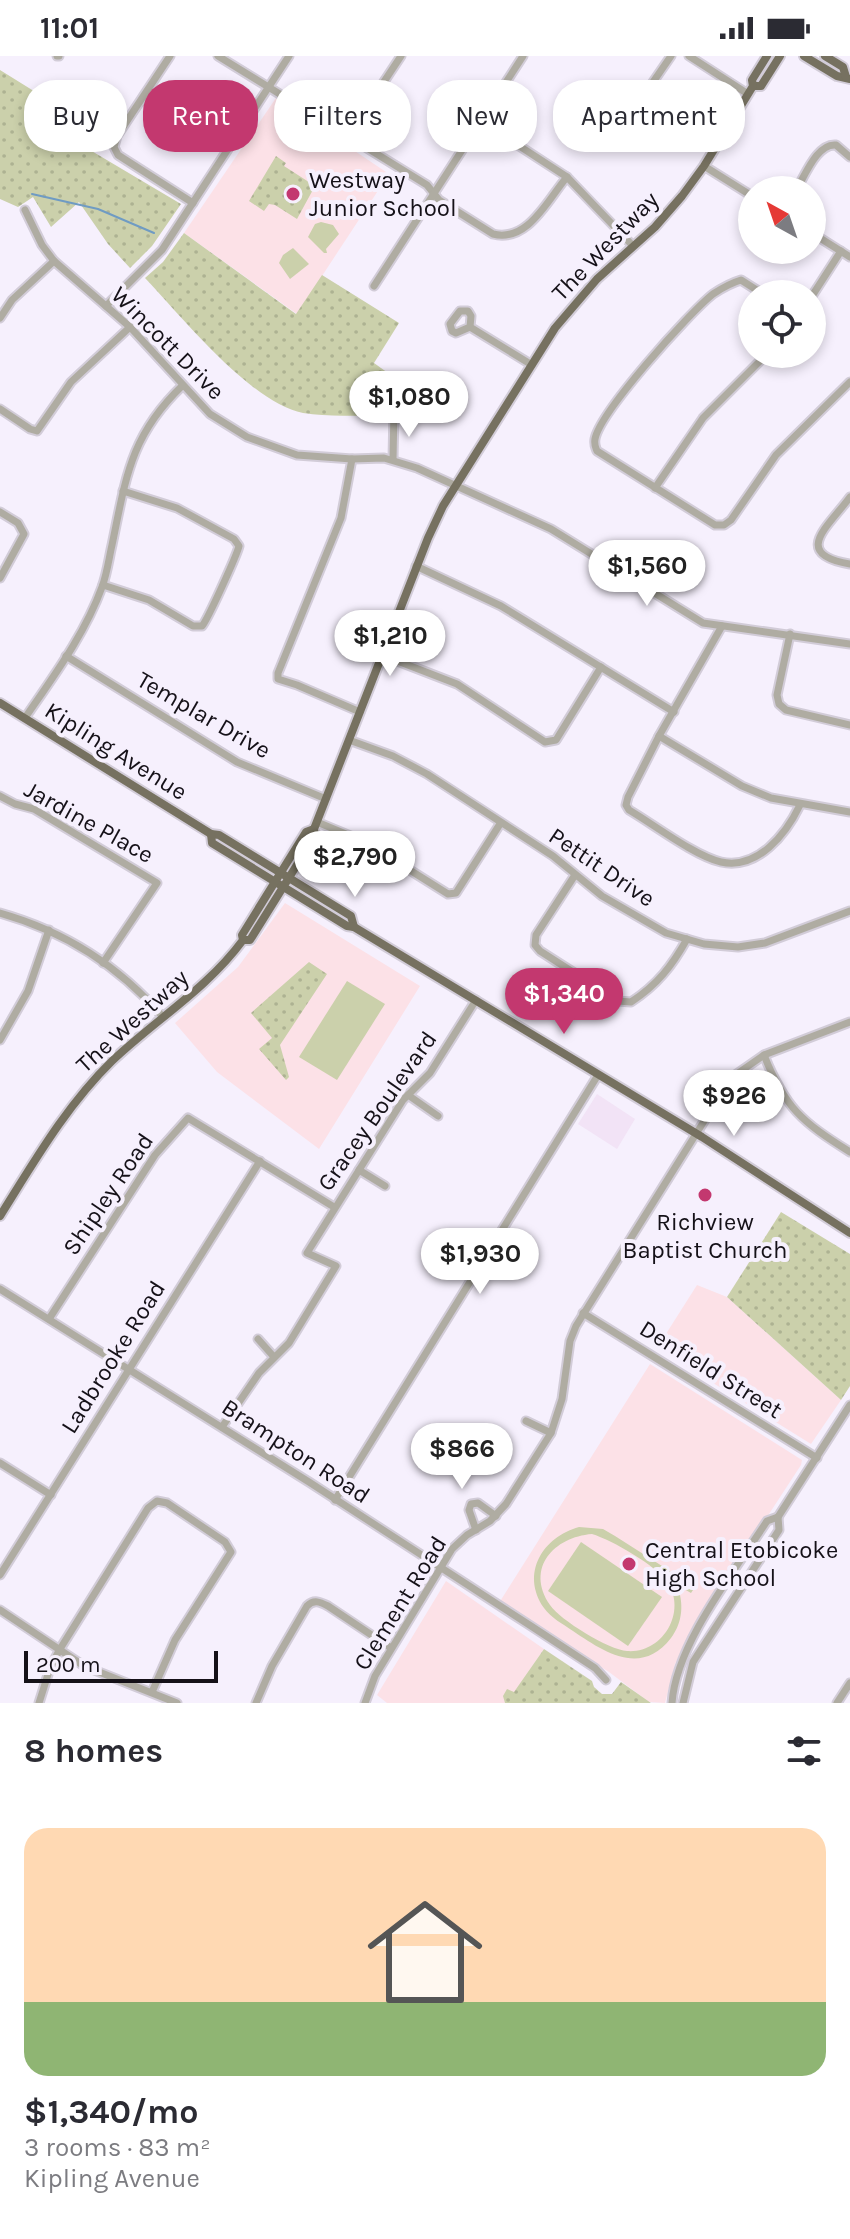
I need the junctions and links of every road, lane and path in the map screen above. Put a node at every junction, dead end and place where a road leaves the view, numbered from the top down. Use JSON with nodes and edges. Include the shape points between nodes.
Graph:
{"nodes":[{"id":1,"x":170,"y":56,"type":"edge"},
{"id":2,"x":218,"y":56,"type":"edge"},
{"id":3,"x":289,"y":56,"type":"edge"},
{"id":4,"x":401,"y":56,"type":"edge"},
{"id":5,"x":523,"y":56,"type":"edge"},
{"id":6,"x":671,"y":56,"type":"edge"},
{"id":7,"x":689,"y":56,"type":"edge"},
{"id":8,"x":767,"y":56,"type":"edge"},
{"id":9,"x":780,"y":56,"type":"edge"},
{"id":10,"x":804,"y":56,"type":"edge"},
{"id":11,"x":825,"y":56,"type":"edge"},
{"id":12,"x":848,"y":78,"type":"edge"},
{"id":13,"x":385,"y":80,"type":"edge"},
{"id":14,"x":507,"y":80,"type":"edge"},
{"id":15,"x":654,"y":80,"type":"edge"},
{"id":16,"x":269,"y":87,"type":"junction"},
{"id":17,"x":274,"y":90,"type":"edge"},
{"id":18,"x":751,"y":90,"type":"junction"},
{"id":19,"x":374,"y":152,"type":"edge"},
{"id":20,"x":461,"y":152,"type":"edge"},
{"id":21,"x":529,"y":152,"type":"edge"},
{"id":22,"x":850,"y":157,"type":"edge"},
{"id":23,"x":704,"y":166,"type":"junction"},
{"id":24,"x":805,"y":176,"type":"edge"},
{"id":25,"x":567,"y":177,"type":"junction"},
{"id":26,"x":738,"y":187,"type":"edge"},
{"id":27,"x":434,"y":194,"type":"junction"},
{"id":28,"x":193,"y":203,"type":"junction"},
{"id":29,"x":25,"y":210,"type":"dead end"},
{"id":30,"x":826,"y":242,"type":"edge"},
{"id":31,"x":633,"y":246,"type":"junction"},
{"id":32,"x":841,"y":251,"type":"junction"},
{"id":33,"x":850,"y":257,"type":"edge"},
{"id":34,"x":54,"y":261,"type":"junction"},
{"id":35,"x":822,"y":280,"type":"edge"},
{"id":36,"x":738,"y":281,"type":"edge"},
{"id":37,"x":374,"y":286,"type":"dead end"},
{"id":38,"x":106,"y":306,"type":"junction"},
{"id":39,"x":0,"y":318,"type":"edge"},
{"id":40,"x":130,"y":327,"type":"junction"},
{"id":41,"x":470,"y":327,"type":"dead end"},
{"id":42,"x":532,"y":365,"type":"junction"},
{"id":43,"x":753,"y":368,"type":"edge"},
{"id":44,"x":850,"y":382,"type":"edge"},
{"id":45,"x":182,"y":386,"type":"junction"},
{"id":46,"x":398,"y":396,"type":"dead end"},
{"id":47,"x":0,"y":409,"type":"edge"},
{"id":48,"x":352,"y":459,"type":"junction"},
{"id":49,"x":393,"y":459,"type":"junction"},
{"id":50,"x":456,"y":485,"type":"junction"},
{"id":51,"x":655,"y":488,"type":"junction"},
{"id":52,"x":123,"y":491,"type":"junction"},
{"id":53,"x":850,"y":497,"type":"edge"},
{"id":54,"x":0,"y":512,"type":"edge"},
{"id":55,"x":850,"y":564,"type":"edge"},
{"id":56,"x":416,"y":566,"type":"junction"},
{"id":57,"x":0,"y":578,"type":"edge"},
{"id":58,"x":103,"y":585,"type":"junction"},
{"id":59,"x":722,"y":626,"type":"junction"},
{"id":60,"x":790,"y":634,"type":"junction"},
{"id":61,"x":850,"y":644,"type":"edge"},
{"id":62,"x":382,"y":655,"type":"junction"},
{"id":63,"x":66,"y":656,"type":"junction"},
{"id":64,"x":601,"y":667,"type":"junction"},
{"id":65,"x":0,"y":703,"type":"edge"},
{"id":66,"x":360,"y":712,"type":"junction"},
{"id":67,"x":674,"y":712,"type":"junction"},
{"id":68,"x":25,"y":718,"type":"junction"},
{"id":69,"x":850,"y":725,"type":"edge"},
{"id":70,"x":659,"y":736,"type":"junction"},
{"id":71,"x":349,"y":740,"type":"junction"},
{"id":72,"x":0,"y":796,"type":"edge"},
{"id":73,"x":326,"y":799,"type":"junction"},
{"id":74,"x":800,"y":805,"type":"junction"},
{"id":75,"x":850,"y":812,"type":"edge"},
{"id":76,"x":500,"y":824,"type":"junction"},
{"id":77,"x":316,"y":826,"type":"junction"},
{"id":78,"x":211,"y":834,"type":"junction"},
{"id":79,"x":280,"y":872,"type":"junction"},
{"id":80,"x":575,"y":875,"type":"junction"},
{"id":81,"x":290,"y":878,"type":"junction"},
{"id":82,"x":274,"y":882,"type":"junction"},
{"id":83,"x":284,"y":888,"type":"junction"},
{"id":84,"x":850,"y":911,"type":"edge"},
{"id":85,"x":0,"y":913,"type":"edge"},
{"id":86,"x":354,"y":927,"type":"junction"},
{"id":87,"x":49,"y":930,"type":"junction"},
{"id":88,"x":687,"y":939,"type":"junction"},
{"id":89,"x":243,"y":940,"type":"junction"},
{"id":90,"x":103,"y":963,"type":"junction"},
{"id":91,"x":476,"y":1000,"type":"junction"},
{"id":92,"x":163,"y":1017,"type":"junction"},
{"id":93,"x":850,"y":1022,"type":"edge"},
{"id":94,"x":0,"y":1040,"type":"edge"},
{"id":95,"x":764,"y":1055,"type":"junction"},
{"id":96,"x":598,"y":1075,"type":"junction"},
{"id":97,"x":408,"y":1095,"type":"junction"},
{"id":98,"x":438,"y":1116,"type":"dead end"},
{"id":99,"x":695,"y":1133,"type":"junction"},
{"id":100,"x":850,"y":1152,"type":"edge"},
{"id":101,"x":260,"y":1161,"type":"junction"},
{"id":102,"x":359,"y":1170,"type":"junction"},
{"id":103,"x":385,"y":1186,"type":"dead end"},
{"id":104,"x":334,"y":1207,"type":"junction"},
{"id":105,"x":0,"y":1216,"type":"edge"},
{"id":106,"x":850,"y":1233,"type":"edge"},
{"id":107,"x":0,"y":1289,"type":"edge"},
{"id":108,"x":583,"y":1313,"type":"junction"},
{"id":109,"x":49,"y":1319,"type":"junction"},
{"id":110,"x":258,"y":1339,"type":"dead end"},
{"id":111,"x":274,"y":1357,"type":"junction"},
{"id":112,"x":128,"y":1369,"type":"junction"},
{"id":113,"x":850,"y":1405,"type":"edge"},
{"id":114,"x":526,"y":1421,"type":"dead end"},
{"id":115,"x":222,"y":1427,"type":"junction"},
{"id":116,"x":551,"y":1433,"type":"junction"},
{"id":117,"x":817,"y":1458,"type":"junction"},
{"id":118,"x":0,"y":1463,"type":"edge"},
{"id":119,"x":51,"y":1495,"type":"junction"},
{"id":120,"x":335,"y":1500,"type":"junction"},
{"id":121,"x":496,"y":1516,"type":"junction"},
{"id":122,"x":778,"y":1517,"type":"junction"},
{"id":123,"x":476,"y":1530,"type":"junction"},
{"id":124,"x":440,"y":1567,"type":"junction"},
{"id":125,"x":0,"y":1575,"type":"edge"},
{"id":126,"x":0,"y":1610,"type":"edge"},
{"id":127,"x":391,"y":1648,"type":"junction"},
{"id":128,"x":60,"y":1649,"type":"junction"},
{"id":129,"x":683,"y":1658,"type":"junction"},
{"id":130,"x":693,"y":1662,"type":"junction"},
{"id":131,"x":606,"y":1680,"type":"dead end"},
{"id":132,"x":850,"y":1683,"type":"edge"},
{"id":133,"x":152,"y":1692,"type":"junction"},
{"id":134,"x":39,"y":1703,"type":"edge"},
{"id":135,"x":177,"y":1703,"type":"edge"},
{"id":136,"x":256,"y":1703,"type":"edge"},
{"id":137,"x":365,"y":1703,"type":"edge"},
{"id":138,"x":672,"y":1703,"type":"edge"},
{"id":139,"x":683,"y":1703,"type":"edge"},
{"id":140,"x":837,"y":1703,"type":"edge"}],
"edges":[{"from":1,"to":28,"type":"street","via":[[114,147],[118,155]]},
{"from":2,"to":16,"type":"street"},
{"from":3,"to":16,"type":"street"},
{"from":4,"to":13,"type":"street"},
{"from":5,"to":14,"type":"street"},
{"from":6,"to":15,"type":"street"},
{"from":7,"to":18,"type":"street"},
{"from":8,"to":18,"type":"main road","name":"The Westway"},
{"from":9,"to":18,"type":"main road","name":"The Westway","via":[[761,86]]},
{"from":10,"to":12,"type":"main road"},
{"from":11,"to":12,"type":"main road","via":[[843,67]]},
{"from":16,"to":17,"type":"street"},
{"from":16,"to":28,"type":"street"},
{"from":18,"to":23,"type":"main road","name":"The Westway"},
{"from":19,"to":27,"type":"street"},
{"from":20,"to":27,"type":"street"},
{"from":21,"to":25,"type":"street"},
{"from":22,"to":24,"type":"street","via":[[836,145],[827,146]]},
{"from":23,"to":26,"type":"street"},
{"from":23,"to":31,"type":"main road","name":"The Westway","via":[[673,207]]},
{"from":25,"to":27,"type":"street","via":[[542,209],[511,235],[493,234]]},
{"from":25,"to":31,"type":"street"},
{"from":27,"to":37,"type":"street"},
{"from":28,"to":38,"type":"street","via":[[162,250]]},
{"from":29,"to":34,"type":"street","name":"Wincott Drive"},
{"from":30,"to":32,"type":"street"},
{"from":31,"to":42,"type":"main road","name":"The Westway","via":[[578,299]]},
{"from":32,"to":33,"type":"street"},
{"from":32,"to":35,"type":"street"},
{"from":34,"to":38,"type":"street","name":"Wincott Drive"},
{"from":34,"to":39,"type":"street"},
{"from":36,"to":51,"type":"street","via":[[712,295],[652,356],[595,436],[597,451]]},
{"from":38,"to":40,"type":"street","name":"Wincott Drive"},
{"from":40,"to":45,"type":"street","name":"Wincott Drive"},
{"from":40,"to":47,"type":"street","via":[[71,382],[37,431]]},
{"from":41,"to":42,"type":"street"},
{"from":42,"to":50,"type":"main road","name":"The Westway"},
{"from":43,"to":51,"type":"street","via":[[703,418]]},
{"from":44,"to":51,"type":"street","via":[[776,455],[724,525],[715,525]]},
{"from":45,"to":48,"type":"street","name":"Wincott Drive","via":[[210,414],[247,437],[297,455]]},
{"from":45,"to":52,"type":"street","via":[[140,438]]},
{"from":46,"to":49,"type":"street"},
{"from":48,"to":49,"type":"street","name":"Wincott Drive"},
{"from":48,"to":66,"type":"street","via":[[341,518],[278,679]]},
{"from":49,"to":50,"type":"street","name":"Wincott Drive"},
{"from":50,"to":56,"type":"main road","name":"The Westway"},
{"from":50,"to":59,"type":"street","name":"Wincott Drive","via":[[551,529],[694,619]]},
{"from":52,"to":58,"type":"street"},
{"from":52,"to":58,"type":"street","via":[[177,508],[234,539],[237,556],[202,626]]},
{"from":53,"to":55,"type":"street","via":[[817,547],[830,561]]},
{"from":54,"to":57,"type":"street","via":[[18,523],[24,534]]},
{"from":56,"to":62,"type":"main road","name":"The Westway"},
{"from":56,"to":64,"type":"street","via":[[501,606]]},
{"from":58,"to":63,"type":"street"},
{"from":59,"to":60,"type":"street","name":"Wincott Drive"},
{"from":59,"to":67,"type":"street"},
{"from":60,"to":61,"type":"street","name":"Wincott Drive"},
{"from":60,"to":69,"type":"street","via":[[779,704]]},
{"from":62,"to":64,"type":"street","via":[[457,684],[551,743]]},
{"from":62,"to":66,"type":"main road","name":"The Westway"},
{"from":63,"to":68,"type":"street"},
{"from":63,"to":73,"type":"street","name":"Templar Drive","via":[[237,762]]},
{"from":64,"to":67,"type":"street"},
{"from":65,"to":68,"type":"main road","name":"Kipling Avenue"},
{"from":66,"to":71,"type":"main road","name":"The Westway"},
{"from":67,"to":70,"type":"street"},
{"from":68,"to":78,"type":"main road","name":"Kipling Avenue"},
{"from":70,"to":74,"type":"street","via":[[742,786]]},
{"from":70,"to":74,"type":"street","via":[[626,805],[700,852],[721,862],[743,862],[772,846]]},
{"from":71,"to":73,"type":"main road","name":"The Westway"},
{"from":71,"to":76,"type":"street","name":"Pettit Drive","via":[[427,774]]},
{"from":72,"to":90,"type":"street","name":"Jardine Place","via":[[34,809],[157,883]]},
{"from":73,"to":77,"type":"main road","name":"The Westway"},
{"from":74,"to":75,"type":"street"},
{"from":76,"to":77,"type":"street","via":[[456,893],[448,894],[365,842]]},
{"from":76,"to":80,"type":"street","name":"Pettit Drive"},
{"from":77,"to":79,"type":"main road","name":"The Westway","via":[[306,832]]},
{"from":77,"to":81,"type":"main road","name":"The Westway"},
{"from":78,"to":79,"type":"main road","name":"Kipling Avenue"},
{"from":78,"to":82,"type":"main road","name":"Kipling Avenue","via":[[212,843]]},
{"from":79,"to":81,"type":"main road","name":"Kipling Avenue"},
{"from":79,"to":82,"type":"main road","name":"The Westway"},
{"from":80,"to":88,"type":"street","name":"Pettit Drive","via":[[620,907]]},
{"from":80,"to":88,"type":"street","via":[[536,935],[535,945],[618,1001],[631,1002],[661,980]]},
{"from":81,"to":83,"type":"main road","name":"The Westway"},
{"from":81,"to":86,"type":"main road","name":"Kipling Avenue","via":[[351,916]]},
{"from":82,"to":83,"type":"main road","name":"Kipling Avenue"},
{"from":82,"to":89,"type":"main road","name":"The Westway"},
{"from":83,"to":86,"type":"main road","name":"Kipling Avenue"},
{"from":83,"to":89,"type":"main road","name":"The Westway","via":[[250,940]]},
{"from":84,"to":88,"type":"street","name":"Pettit Drive","via":[[765,943],[738,947]]},
{"from":85,"to":87,"type":"street"},
{"from":86,"to":91,"type":"main road","name":"Kipling Avenue"},
{"from":87,"to":90,"type":"street"},
{"from":87,"to":94,"type":"street","via":[[28,991]]},
{"from":89,"to":92,"type":"main road","name":"The Westway","via":[[216,973]]},
{"from":90,"to":92,"type":"street","via":[[131,982]]},
{"from":91,"to":96,"type":"main road","name":"Kipling Avenue"},
{"from":91,"to":97,"type":"street","name":"Gracey Boulevard","via":[[430,1073]]},
{"from":92,"to":105,"type":"main road","name":"The Westway","via":[[82,1093]]},
{"from":93,"to":95,"type":"street","name":"Clement Road"},
{"from":95,"to":99,"type":"street","name":"Clement Road","via":[[731,1078]]},
{"from":95,"to":100,"type":"street","via":[[775,1083],[798,1116]]},
{"from":96,"to":99,"type":"main road","name":"Kipling Avenue"},
{"from":96,"to":120,"type":"street"},
{"from":97,"to":98,"type":"street"},
{"from":97,"to":102,"type":"street","name":"Gracey Boulevard"},
{"from":99,"to":106,"type":"main road","name":"Kipling Avenue"},
{"from":99,"to":108,"type":"street","name":"Clement Road"},
{"from":101,"to":104,"type":"street","name":"Shipley Road"},
{"from":101,"to":109,"type":"street","name":"Shipley Road","via":[[188,1118],[155,1155]]},
{"from":101,"to":112,"type":"street","name":"Ladbrooke Road"},
{"from":102,"to":103,"type":"street"},
{"from":102,"to":104,"type":"street","name":"Gracey Boulevard"},
{"from":104,"to":111,"type":"street","name":"Gracey Boulevard","via":[[307,1253],[336,1266],[289,1343]]},
{"from":107,"to":109,"type":"street","name":"Brampton Road"},
{"from":108,"to":116,"type":"street","name":"Clement Road","via":[[570,1341]]},
{"from":108,"to":117,"type":"street","name":"Denfield Street"},
{"from":109,"to":112,"type":"street","name":"Brampton Road"},
{"from":110,"to":111,"type":"street"},
{"from":111,"to":115,"type":"street","name":"Gracey Boulevard"},
{"from":112,"to":115,"type":"street","name":"Brampton Road"},
{"from":112,"to":119,"type":"street","name":"Ladbrooke Road"},
{"from":113,"to":117,"type":"street"},
{"from":114,"to":116,"type":"street"},
{"from":115,"to":120,"type":"street","name":"Brampton Road"},
{"from":116,"to":121,"type":"street","name":"Clement Road"},
{"from":117,"to":122,"type":"street"},
{"from":118,"to":119,"type":"street"},
{"from":119,"to":125,"type":"street","name":"Ladbrooke Road"},
{"from":120,"to":124,"type":"street","name":"Brampton Road"},
{"from":121,"to":123,"type":"street","name":"Clement Road"},
{"from":121,"to":123,"type":"street","name":"Clement Road","via":[[471,1504]]},
{"from":122,"to":129,"type":"street","via":[[767,1521]]},
{"from":122,"to":130,"type":"street","via":[[779,1530]]},
{"from":123,"to":124,"type":"street","name":"Clement Road","via":[[459,1541]]},
{"from":124,"to":127,"type":"street","name":"Clement Road"},
{"from":124,"to":131,"type":"street","name":"Brampton Road"},
{"from":126,"to":128,"type":"street"},
{"from":127,"to":136,"type":"street","via":[[322,1603],[311,1603]]},
{"from":127,"to":137,"type":"street","name":"Clement Road"},
{"from":128,"to":133,"type":"street","via":[[84,1666]]},
{"from":128,"to":133,"type":"street","via":[[148,1508],[157,1501],[167,1503],[225,1542],[231,1552],[175,1640]]},
{"from":128,"to":134,"type":"street"},
{"from":129,"to":130,"type":"street"},
{"from":129,"to":138,"type":"street"},
{"from":130,"to":139,"type":"street"},
{"from":132,"to":140,"type":"street"},
{"from":133,"to":135,"type":"street"}]}
